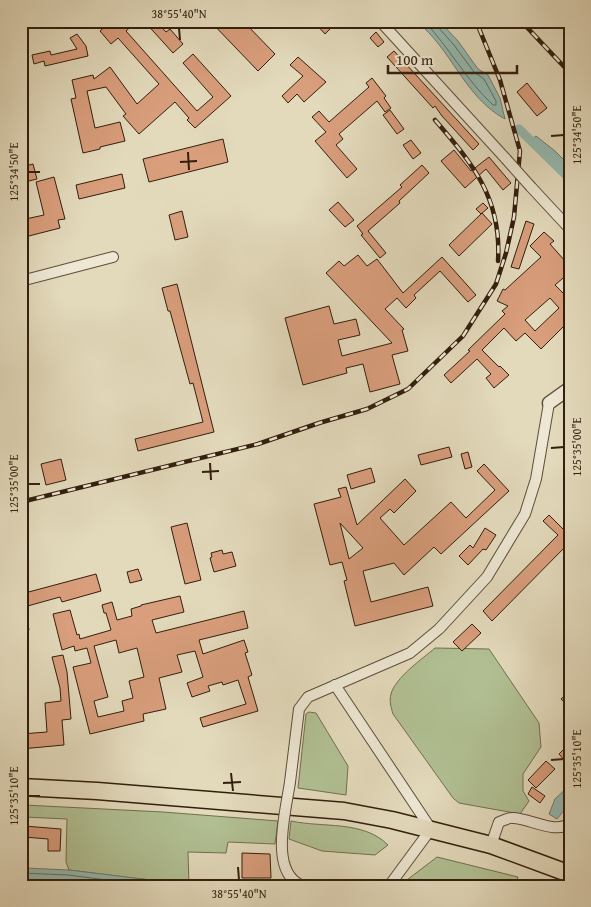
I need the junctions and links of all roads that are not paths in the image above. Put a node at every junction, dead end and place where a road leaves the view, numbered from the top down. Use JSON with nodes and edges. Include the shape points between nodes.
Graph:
{"nodes":[{"id":1,"x":380,"y":21,"type":"edge"},
{"id":2,"x":570,"y":229,"type":"edge"},
{"id":3,"x":113,"y":257,"type":"dead end"},
{"id":4,"x":21,"y":281,"type":"edge"},
{"id":5,"x":570,"y":388,"type":"edge"},
{"id":6,"x":549,"y":403,"type":"joint"},
{"id":7,"x":334,"y":685,"type":"junction"},
{"id":8,"x":21,"y":787,"type":"edge"},
{"id":9,"x":570,"y":822,"type":"edge"},
{"id":10,"x":431,"y":829,"type":"junction"},
{"id":11,"x":490,"y":845,"type":"junction"},
{"id":12,"x":570,"y":874,"type":"edge"},
{"id":13,"x":303,"y":886,"type":"edge"},
{"id":14,"x":390,"y":886,"type":"edge"}],
"edges":[{"from":1,"to":2,"type":"street","bridge":true},
{"from":3,"to":4,"type":"street"},
{"from":5,"to":6,"type":"street"},
{"from":6,"to":7,"type":"street","via":[[536,478],[525,514],[487,577],[439,628],[410,653]]},
{"from":7,"to":10,"type":"street"},
{"from":7,"to":13,"type":"street","bridge":true,"via":[[308,697],[299,709],[282,857],[290,877]]},
{"from":8,"to":10,"type":"highway","via":[[344,811]]},
{"from":9,"to":11,"type":"street","via":[[557,828],[512,817],[499,822]]},
{"from":10,"to":11,"type":"highway"},
{"from":10,"to":14,"type":"street"},
{"from":11,"to":12,"type":"highway"}]}
